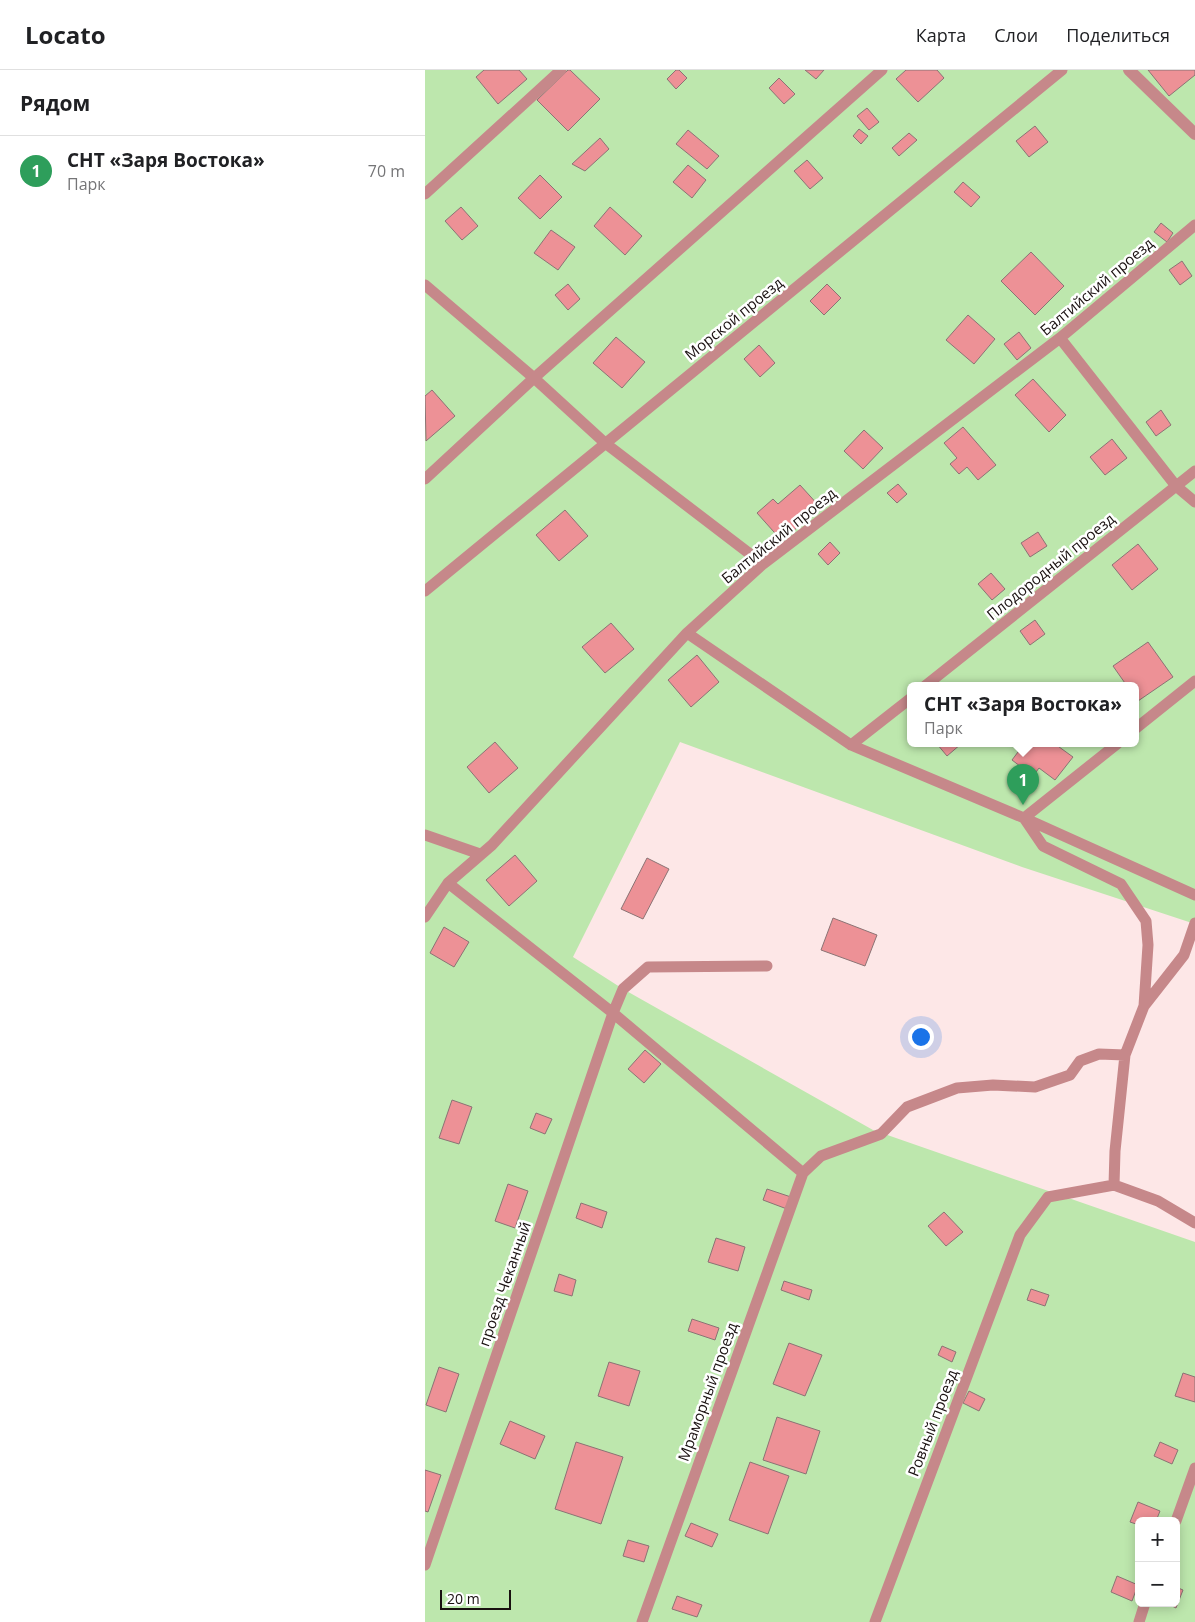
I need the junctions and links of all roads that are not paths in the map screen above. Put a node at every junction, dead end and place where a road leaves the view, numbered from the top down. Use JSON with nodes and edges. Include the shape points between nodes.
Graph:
{"nodes":[{"id":1,"x":561,"y":70,"type":"edge"},
{"id":2,"x":882,"y":70,"type":"edge"},
{"id":3,"x":1062,"y":70,"type":"edge"},
{"id":4,"x":1129,"y":70,"type":"edge"},
{"id":5,"x":1195,"y":134,"type":"edge"},
{"id":6,"x":425,"y":194,"type":"edge"},
{"id":7,"x":1195,"y":226,"type":"edge"},
{"id":8,"x":425,"y":285,"type":"edge"},
{"id":9,"x":1060,"y":338,"type":"junction"},
{"id":10,"x":534,"y":378,"type":"junction"},
{"id":11,"x":605,"y":443,"type":"junction"},
{"id":12,"x":1195,"y":471,"type":"edge"},
{"id":13,"x":425,"y":479,"type":"edge"},
{"id":14,"x":1176,"y":486,"type":"junction"},
{"id":15,"x":1195,"y":502,"type":"edge"},
{"id":16,"x":763,"y":564,"type":"junction"},
{"id":17,"x":425,"y":591,"type":"edge"},
{"id":18,"x":687,"y":633,"type":"junction"},
{"id":19,"x":1195,"y":681,"type":"edge"},
{"id":20,"x":930,"y":682,"type":"edge"},
{"id":21,"x":907,"y":701,"type":"edge"},
{"id":22,"x":1139,"y":726,"type":"edge"},
{"id":23,"x":851,"y":745,"type":"junction"},
{"id":24,"x":1113,"y":747,"type":"edge"},
{"id":25,"x":1024,"y":818,"type":"junction"},
{"id":26,"x":425,"y":835,"type":"edge"},
{"id":27,"x":480,"y":854,"type":"junction"},
{"id":28,"x":448,"y":883,"type":"junction"},
{"id":29,"x":1195,"y":895,"type":"edge"},
{"id":30,"x":425,"y":917,"type":"edge"},
{"id":31,"x":1195,"y":923,"type":"edge"},
{"id":32,"x":767,"y":966,"type":"dead end"},
{"id":33,"x":1144,"y":1006,"type":"junction"},
{"id":34,"x":613,"y":1013,"type":"junction"},
{"id":35,"x":1125,"y":1055,"type":"junction"},
{"id":36,"x":803,"y":1173,"type":"junction"},
{"id":37,"x":1115,"y":1185,"type":"junction"},
{"id":38,"x":1195,"y":1223,"type":"edge"},
{"id":39,"x":1195,"y":1468,"type":"edge"},
{"id":40,"x":1177,"y":1517,"type":"edge"},
{"id":41,"x":425,"y":1565,"type":"edge"},
{"id":42,"x":1144,"y":1607,"type":"edge"},
{"id":43,"x":642,"y":1622,"type":"edge"},
{"id":44,"x":875,"y":1622,"type":"edge"},
{"id":45,"x":1139,"y":1622,"type":"edge"}],
"edges":[{"from":1,"to":6,"type":"lane"},
{"from":2,"to":10,"type":"lane"},
{"from":3,"to":11,"type":"lane","name":"Морской проезд"},
{"from":4,"to":5,"type":"street"},
{"from":7,"to":9,"type":"lane","name":"Балтийский проезд"},
{"from":8,"to":10,"type":"lane"},
{"from":9,"to":14,"type":"lane"},
{"from":9,"to":16,"type":"lane","name":"Балтийский проезд"},
{"from":10,"to":11,"type":"lane"},
{"from":10,"to":13,"type":"lane"},
{"from":11,"to":16,"type":"lane"},
{"from":11,"to":17,"type":"lane","name":"Морской проезд"},
{"from":12,"to":14,"type":"lane","name":"Плодородный проезд"},
{"from":14,"to":15,"type":"lane"},
{"from":14,"to":20,"type":"lane","name":"Плодородный проезд"},
{"from":16,"to":18,"type":"lane","name":"Балтийский проезд"},
{"from":18,"to":23,"type":"lane"},
{"from":18,"to":27,"type":"lane","name":"Балтийский проезд","via":[[492,845]]},
{"from":19,"to":22,"type":"lane"},
{"from":21,"to":23,"type":"lane"},
{"from":23,"to":25,"type":"lane"},
{"from":24,"to":25,"type":"lane"},
{"from":25,"to":29,"type":"lane"},
{"from":25,"to":33,"type":"lane","via":[[1043,846],[1121,884],[1146,921],[1148,945]]},
{"from":26,"to":27,"type":"lane"},
{"from":27,"to":28,"type":"lane","name":"Балтийский проезд"},
{"from":28,"to":30,"type":"lane","name":"Балтийский проезд"},
{"from":28,"to":34,"type":"lane"},
{"from":31,"to":33,"type":"lane","via":[[1184,955]]},
{"from":32,"to":34,"type":"lane","name":"проезд Чеканный","via":[[648,968],[623,989]]},
{"from":33,"to":35,"type":"lane"},
{"from":34,"to":36,"type":"lane"},
{"from":34,"to":41,"type":"lane","name":"проезд Чеканный"},
{"from":35,"to":36,"type":"lane","via":[[1099,1054],[1080,1061],[1070,1074],[1035,1087],[993,1085],[957,1088],[924,1100],[907,1107],[881,1134],[821,1156]]},
{"from":35,"to":37,"type":"lane","via":[[1115,1151]]},
{"from":36,"to":43,"type":"lane","name":"Мраморный проезд"},
{"from":37,"to":38,"type":"lane","via":[[1158,1201]]},
{"from":37,"to":44,"type":"lane","name":"Ровный проезд","via":[[1048,1197],[1020,1235]]},
{"from":39,"to":40,"type":"lane"},
{"from":42,"to":45,"type":"lane"}]}
